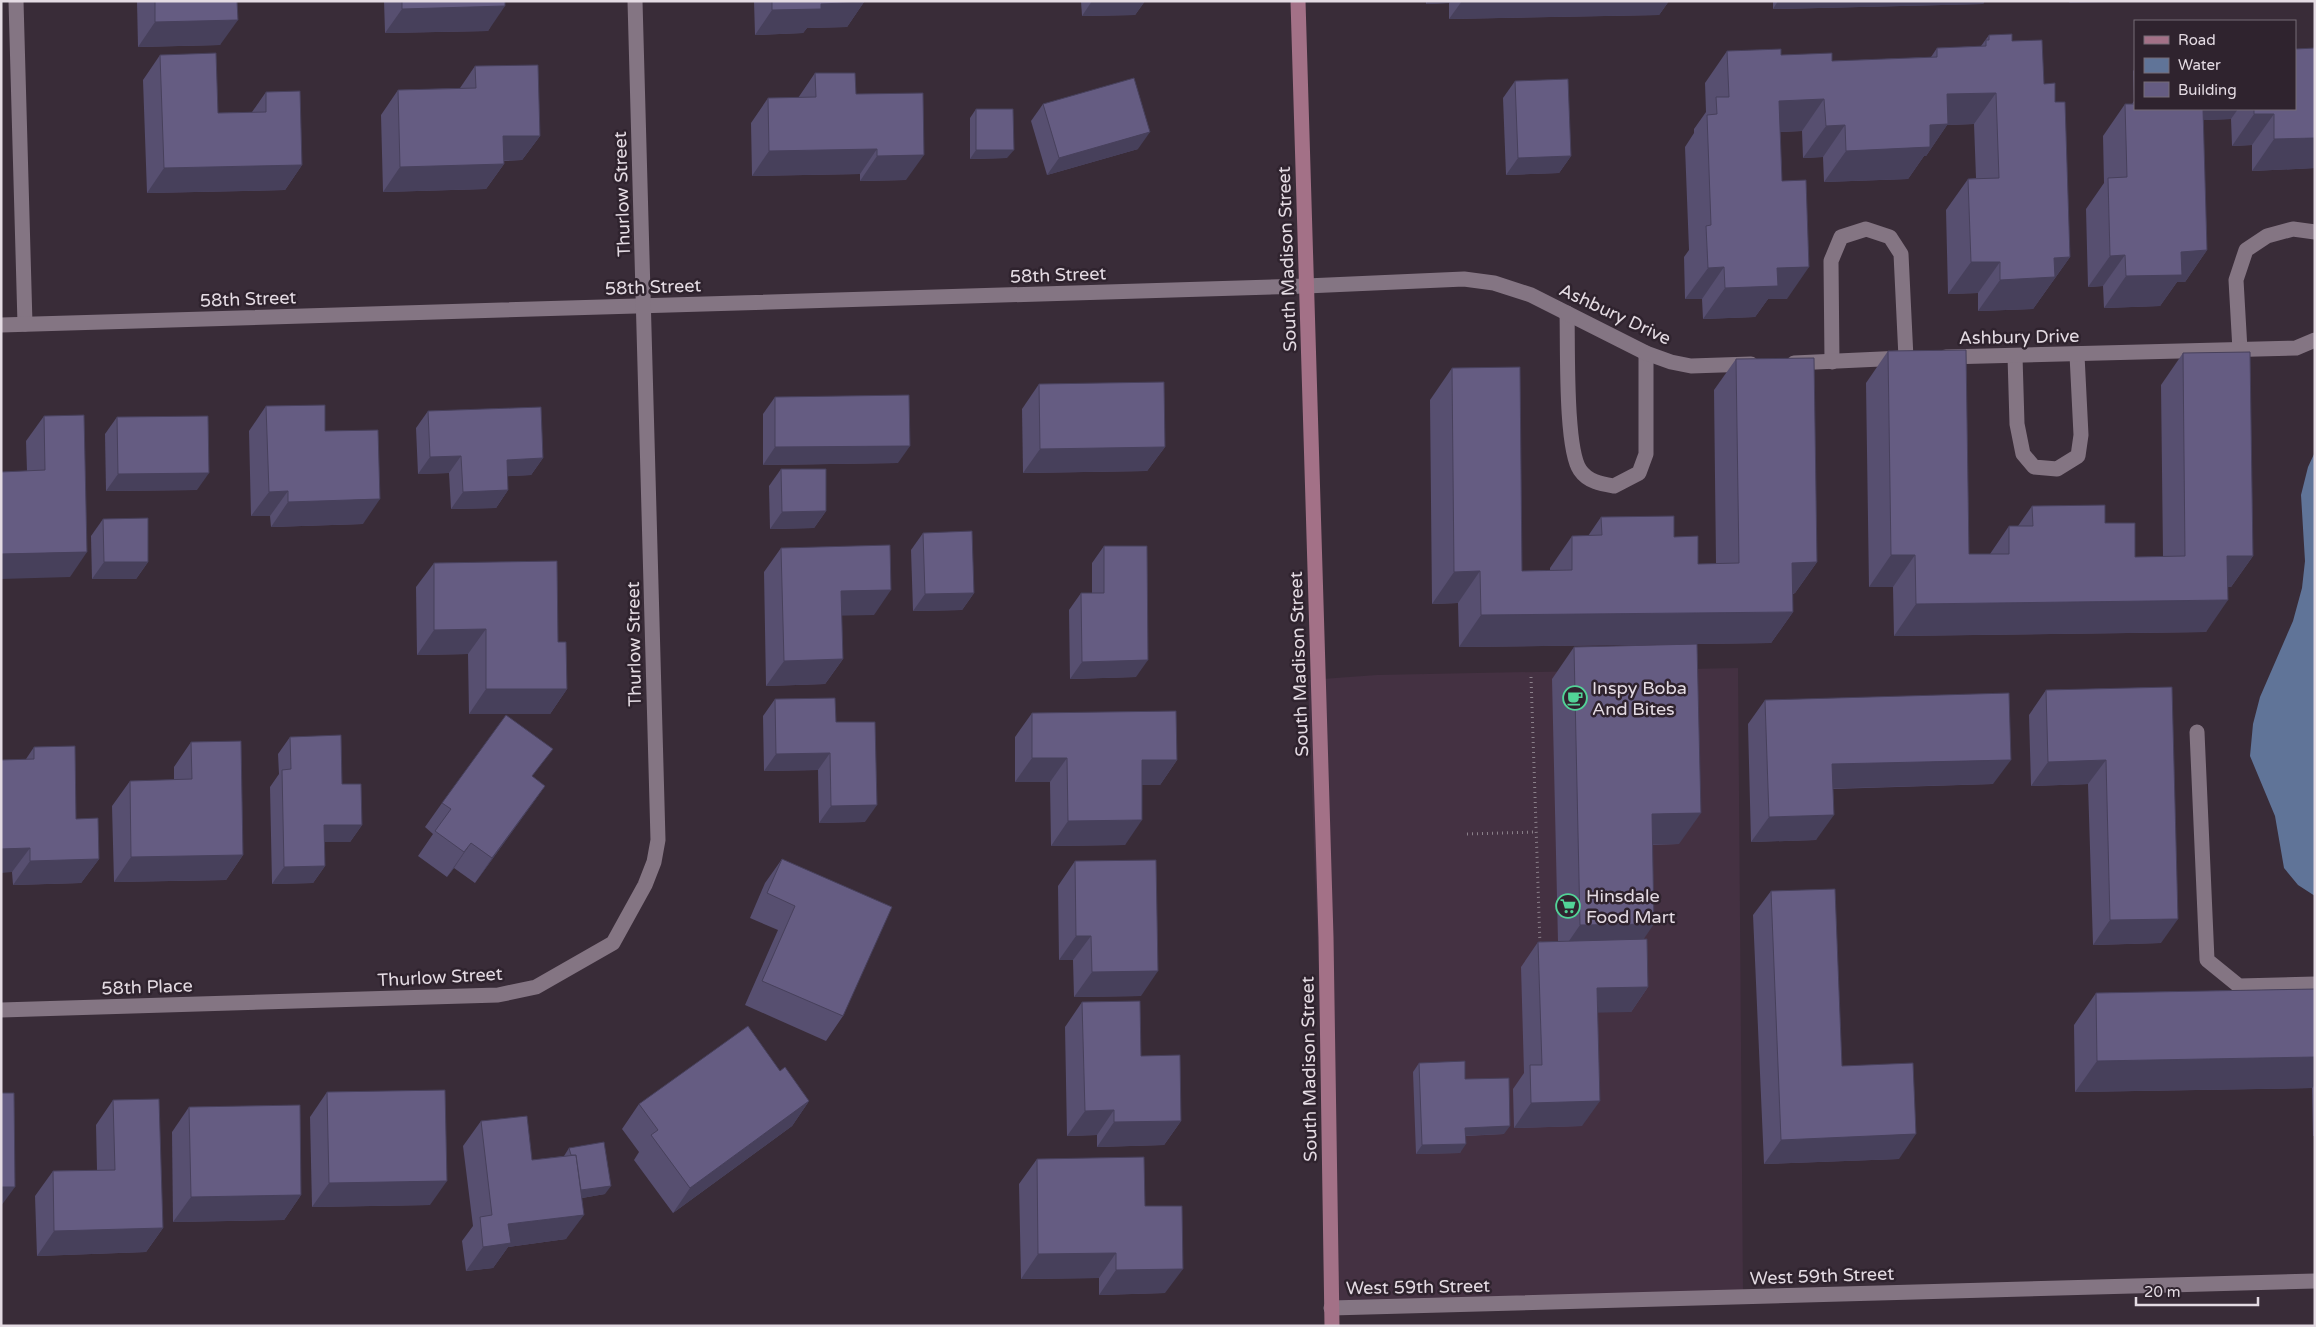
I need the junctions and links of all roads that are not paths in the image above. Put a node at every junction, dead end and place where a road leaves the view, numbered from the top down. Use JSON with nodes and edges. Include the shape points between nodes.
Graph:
{"nodes":[{"id":1,"x":16,"y":1,"type":"edge"},
{"id":2,"x":636,"y":1,"type":"edge"},
{"id":3,"x":1298,"y":1,"type":"edge"},
{"id":4,"x":2315,"y":232,"type":"edge"},
{"id":5,"x":1306,"y":286,"type":"junction"},
{"id":6,"x":644,"y":306,"type":"junction"},
{"id":7,"x":1566,"y":313,"type":"junction"},
{"id":8,"x":25,"y":324,"type":"junction"},
{"id":9,"x":1,"y":325,"type":"edge"},
{"id":10,"x":2315,"y":340,"type":"edge"},
{"id":11,"x":2240,"y":350,"type":"junction"},
{"id":12,"x":1646,"y":353,"type":"junction"},
{"id":13,"x":2077,"y":355,"type":"junction"},
{"id":14,"x":2015,"y":356,"type":"junction"},
{"id":15,"x":1906,"y":358,"type":"junction"},
{"id":16,"x":1832,"y":362,"type":"junction"},
{"id":17,"x":2196,"y":732,"type":"dead end"},
{"id":18,"x":2315,"y":984,"type":"edge"},
{"id":19,"x":293,"y":1001,"type":"joint"},
{"id":20,"x":1,"y":1010,"type":"edge"},
{"id":21,"x":2315,"y":1281,"type":"edge"},
{"id":22,"x":1331,"y":1308,"type":"junction"},
{"id":23,"x":1332,"y":1326,"type":"edge"}],
"edges":[{"from":1,"to":8,"type":"street"},
{"from":2,"to":6,"type":"street","name":"Thurlow Street"},
{"from":3,"to":5,"type":"street","name":"South Madison Street"},
{"from":4,"to":11,"type":"street","via":[[2293,228],[2267,236],[2246,250],[2236,280]]},
{"from":5,"to":6,"type":"street","name":"58th Street"},
{"from":5,"to":7,"type":"street","name":"Ashbury Drive","via":[[1464,279],[1494,283],[1531,295]]},
{"from":5,"to":22,"type":"street","name":"South Madison Street","via":[[1326,947]]},
{"from":6,"to":8,"type":"street","name":"58th Street"},
{"from":6,"to":19,"type":"street","name":"Thurlow Street","via":[[658,840],[645,885],[613,943],[536,987],[498,995]]},
{"from":7,"to":12,"type":"street","name":"Ashbury Drive"},
{"from":7,"to":12,"type":"street","via":[[1571,437],[1580,470],[1593,482],[1614,486],[1639,473],[1646,454]]},
{"from":8,"to":9,"type":"street","name":"58th Street"},
{"from":10,"to":11,"type":"street","name":"Ashbury Drive","via":[[2296,348]]},
{"from":11,"to":13,"type":"street","name":"Ashbury Drive"},
{"from":12,"to":16,"type":"street","name":"Ashbury Drive","via":[[1691,366]]},
{"from":13,"to":14,"type":"street","name":"Ashbury Drive"},
{"from":13,"to":14,"type":"street","via":[[2081,434],[2078,456],[2057,469],[2034,467],[2023,454],[2017,424]]},
{"from":14,"to":15,"type":"street","name":"Ashbury Drive"},
{"from":15,"to":16,"type":"street","name":"Ashbury Drive"},
{"from":15,"to":16,"type":"street","via":[[1902,254],[1890,237],[1866,228],[1841,237],[1831,261]]},
{"from":17,"to":18,"type":"street","via":[[2207,960],[2239,986]]},
{"from":19,"to":20,"type":"street","name":"58th Place"},
{"from":21,"to":22,"type":"street","name":"West 59th Street"},
{"from":22,"to":23,"type":"street","name":"South Madison Street"}]}
